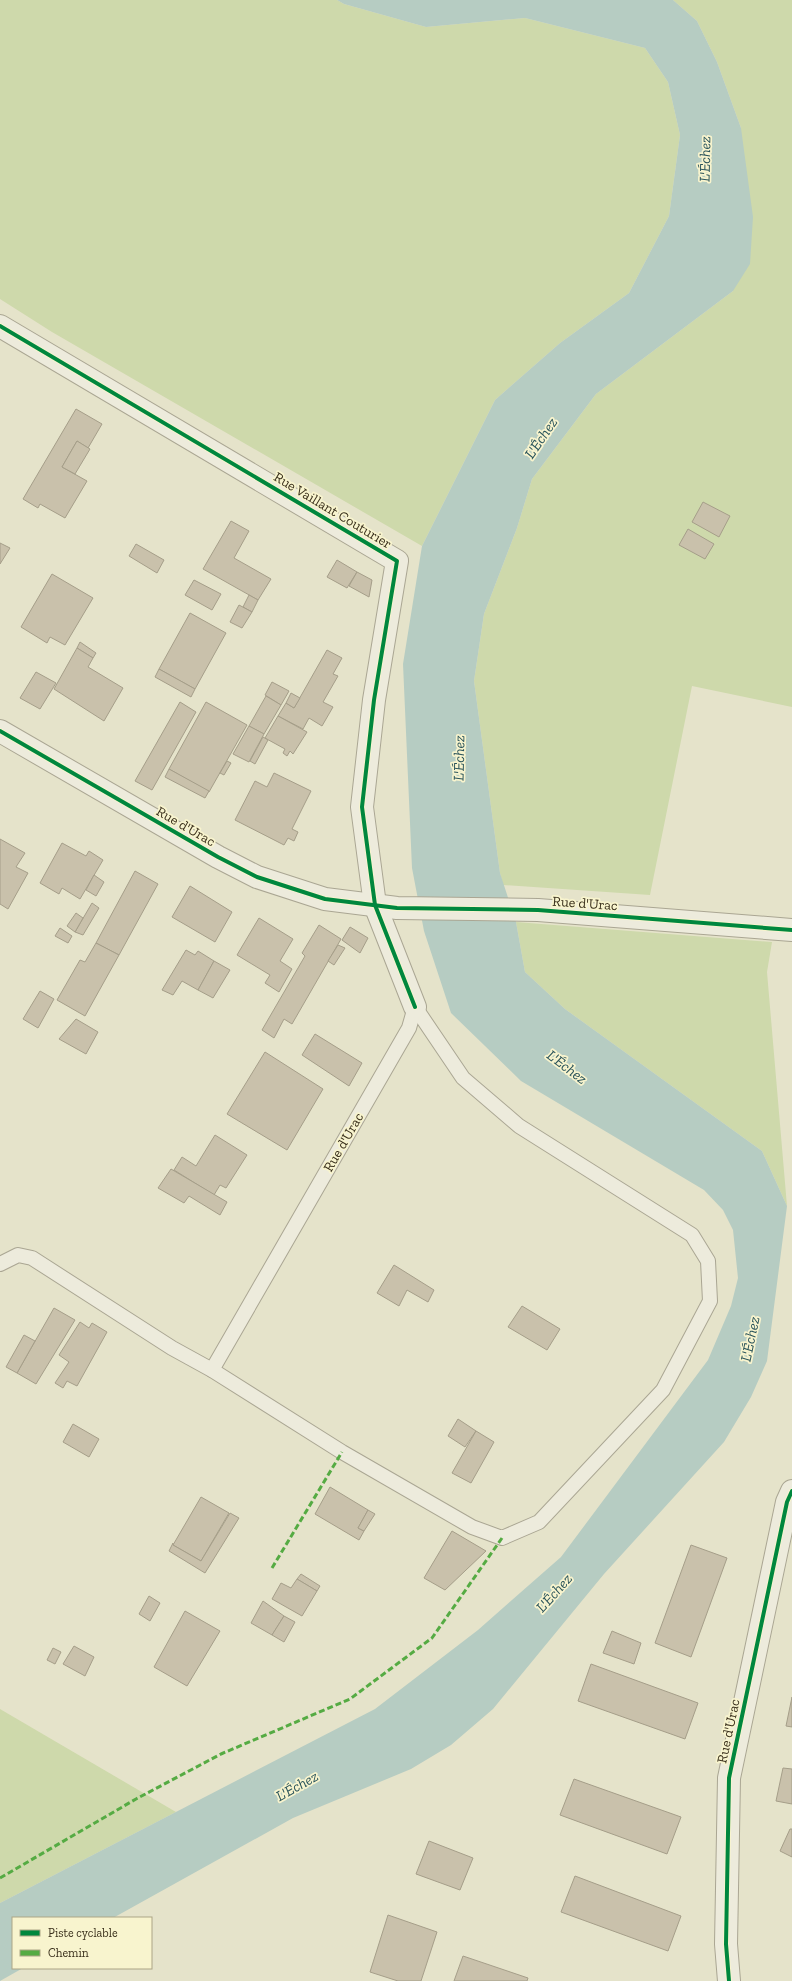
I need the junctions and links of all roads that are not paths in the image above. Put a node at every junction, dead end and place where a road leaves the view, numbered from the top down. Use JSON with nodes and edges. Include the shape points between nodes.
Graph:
{"nodes":[{"id":1,"x":0,"y":326,"type":"edge"},
{"id":2,"x":0,"y":731,"type":"edge"},
{"id":3,"x":375,"y":905,"type":"junction"},
{"id":4,"x":792,"y":930,"type":"edge"},
{"id":5,"x":415,"y":1007,"type":"junction"},
{"id":6,"x":0,"y":1264,"type":"edge"},
{"id":7,"x":212,"y":1370,"type":"junction"},
{"id":8,"x":792,"y":1490,"type":"edge"},
{"id":9,"x":729,"y":1981,"type":"edge"}],
"edges":[{"from":1,"to":3,"type":"street","name":"Rue Vaillant Couturier","via":[[397,561],[374,700],[362,807]]},
{"from":2,"to":3,"type":"street","name":"Rue d'Urac","via":[[218,858],[256,877],[325,899]]},
{"from":3,"to":4,"type":"street","name":"Rue d'Urac","via":[[398,908],[538,910]]},
{"from":3,"to":5,"type":"street"},
{"from":5,"to":7,"type":"lane","name":"Rue d'Urac","via":[[409,1028]]},
{"from":5,"to":7,"type":"lane","via":[[463,1078],[519,1126],[692,1236],[708,1261],[710,1301],[663,1390],[539,1522],[502,1538],[472,1527],[342,1452]]},
{"from":6,"to":7,"type":"lane","via":[[18,1255],[32,1258],[172,1348]]},
{"from":8,"to":9,"type":"street","name":"Rue d'Urac","via":[[786,1502],[729,1778],[726,1944]]}]}
